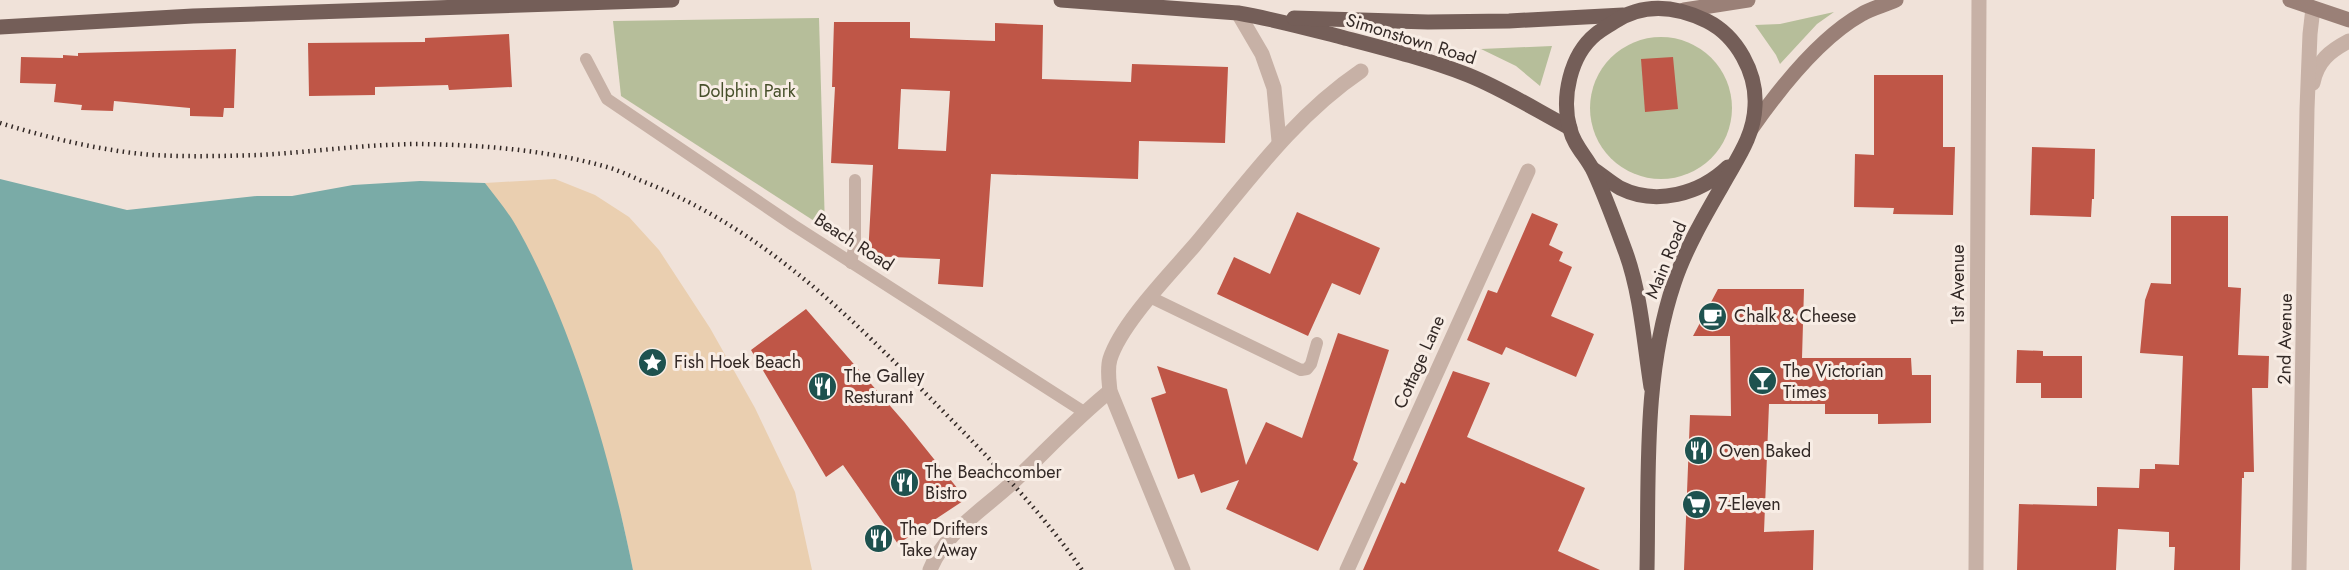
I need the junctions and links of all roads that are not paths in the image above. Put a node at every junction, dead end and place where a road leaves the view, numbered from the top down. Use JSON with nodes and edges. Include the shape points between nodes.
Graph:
{"nodes":[{"id":1,"x":672,"y":0,"type":"edge"},
{"id":2,"x":1061,"y":0,"type":"edge"},
{"id":3,"x":1748,"y":0,"type":"edge"},
{"id":4,"x":1896,"y":0,"type":"edge"},
{"id":5,"x":1979,"y":0,"type":"edge"},
{"id":6,"x":2290,"y":0,"type":"edge"},
{"id":7,"x":2313,"y":8,"type":"junction"},
{"id":8,"x":1684,"y":10,"type":"junction"},
{"id":9,"x":1238,"y":12,"type":"junction"},
{"id":10,"x":1625,"y":15,"type":"junction"},
{"id":11,"x":1266,"y":18,"type":"junction"},
{"id":12,"x":2349,"y":20,"type":"edge"},
{"id":13,"x":0,"y":27,"type":"edge"},
{"id":14,"x":2349,"y":41,"type":"edge"},
{"id":15,"x":586,"y":59,"type":"dead end"},
{"id":16,"x":1361,"y":71,"type":"dead end"},
{"id":17,"x":2307,"y":110,"type":"junction"},
{"id":18,"x":1570,"y":128,"type":"junction"},
{"id":19,"x":1752,"y":128,"type":"junction"},
{"id":20,"x":1279,"y":141,"type":"junction"},
{"id":21,"x":1738,"y":156,"type":"junction"},
{"id":22,"x":1593,"y":168,"type":"junction"},
{"id":23,"x":1528,"y":171,"type":"dead end"},
{"id":24,"x":855,"y":180,"type":"dead end"},
{"id":25,"x":851,"y":263,"type":"junction"},
{"id":26,"x":1150,"y":297,"type":"junction"},
{"id":27,"x":1317,"y":343,"type":"dead end"},
{"id":28,"x":1651,"y":387,"type":"junction"},
{"id":29,"x":1110,"y":391,"type":"junction"},
{"id":30,"x":1084,"y":412,"type":"junction"},
{"id":31,"x":930,"y":570,"type":"edge"},
{"id":32,"x":1183,"y":570,"type":"edge"},
{"id":33,"x":1347,"y":570,"type":"edge"},
{"id":34,"x":1647,"y":570,"type":"edge"},
{"id":35,"x":1976,"y":570,"type":"edge"},
{"id":36,"x":2299,"y":570,"type":"edge"}],
"edges":[{"from":1,"to":13,"type":"main road","via":[[193,16]]},
{"from":2,"to":9,"type":"main road","name":"Simonstown Road"},
{"from":3,"to":8,"type":"main road"},
{"from":4,"to":19,"type":"main road","via":[[1862,14],[1831,36],[1772,99]]},
{"from":5,"to":35,"type":"street","name":"1st Avenue"},
{"from":6,"to":7,"type":"main road"},
{"from":7,"to":12,"type":"main road"},
{"from":7,"to":17,"type":"street","name":"2nd Avenue"},
{"from":8,"to":10,"type":"main road","name":"Main Road","via":[[1655,8]]},
{"from":8,"to":19,"type":"main road","name":"Main Road","via":[[1718,27],[1741,51],[1754,85]]},
{"from":9,"to":11,"type":"main road","name":"Simonstown Road"},
{"from":9,"to":20,"type":"street","via":[[1262,54],[1274,88]]},
{"from":10,"to":11,"type":"main road","name":"Simonstown Road","via":[[1418,22]]},
{"from":10,"to":18,"type":"main road","name":"Main Road","via":[[1594,36],[1575,62],[1566,94]]},
{"from":11,"to":18,"type":"main road","name":"Simonstown Road","via":[[1470,76]]},
{"from":14,"to":17,"type":"street","name":"2nd Avenue","via":[[2326,54],[2320,63]]},
{"from":15,"to":25,"type":"lane","name":"Beach Road","via":[[607,99]]},
{"from":16,"to":20,"type":"street"},
{"from":17,"to":36,"type":"street","name":"2nd Avenue"},
{"from":18,"to":22,"type":"main road","name":"Main Road","via":[[1579,150]]},
{"from":19,"to":21,"type":"main road","name":"Main Road"},
{"from":20,"to":26,"type":"street"},
{"from":21,"to":22,"type":"main road","name":"Main Road","via":[[1714,180],[1682,194],[1649,196],[1620,188]]},
{"from":21,"to":28,"type":"main road","name":"Main Road","via":[[1674,282]]},
{"from":22,"to":28,"type":"main road","name":"Main Road","via":[[1632,274]]},
{"from":23,"to":33,"type":"street","name":"Cottage Lane"},
{"from":24,"to":25,"type":"lane","via":[[855,243]]},
{"from":25,"to":30,"type":"lane","name":"Beach Road"},
{"from":26,"to":27,"type":"lane","via":[[1301,370],[1311,364]]},
{"from":26,"to":29,"type":"street","via":[[1109,360]]},
{"from":28,"to":34,"type":"main road","name":"Main Road"},
{"from":29,"to":30,"type":"street"},
{"from":29,"to":32,"type":"street"},
{"from":30,"to":31,"type":"street","via":[[950,538],[934,557]]}]}
